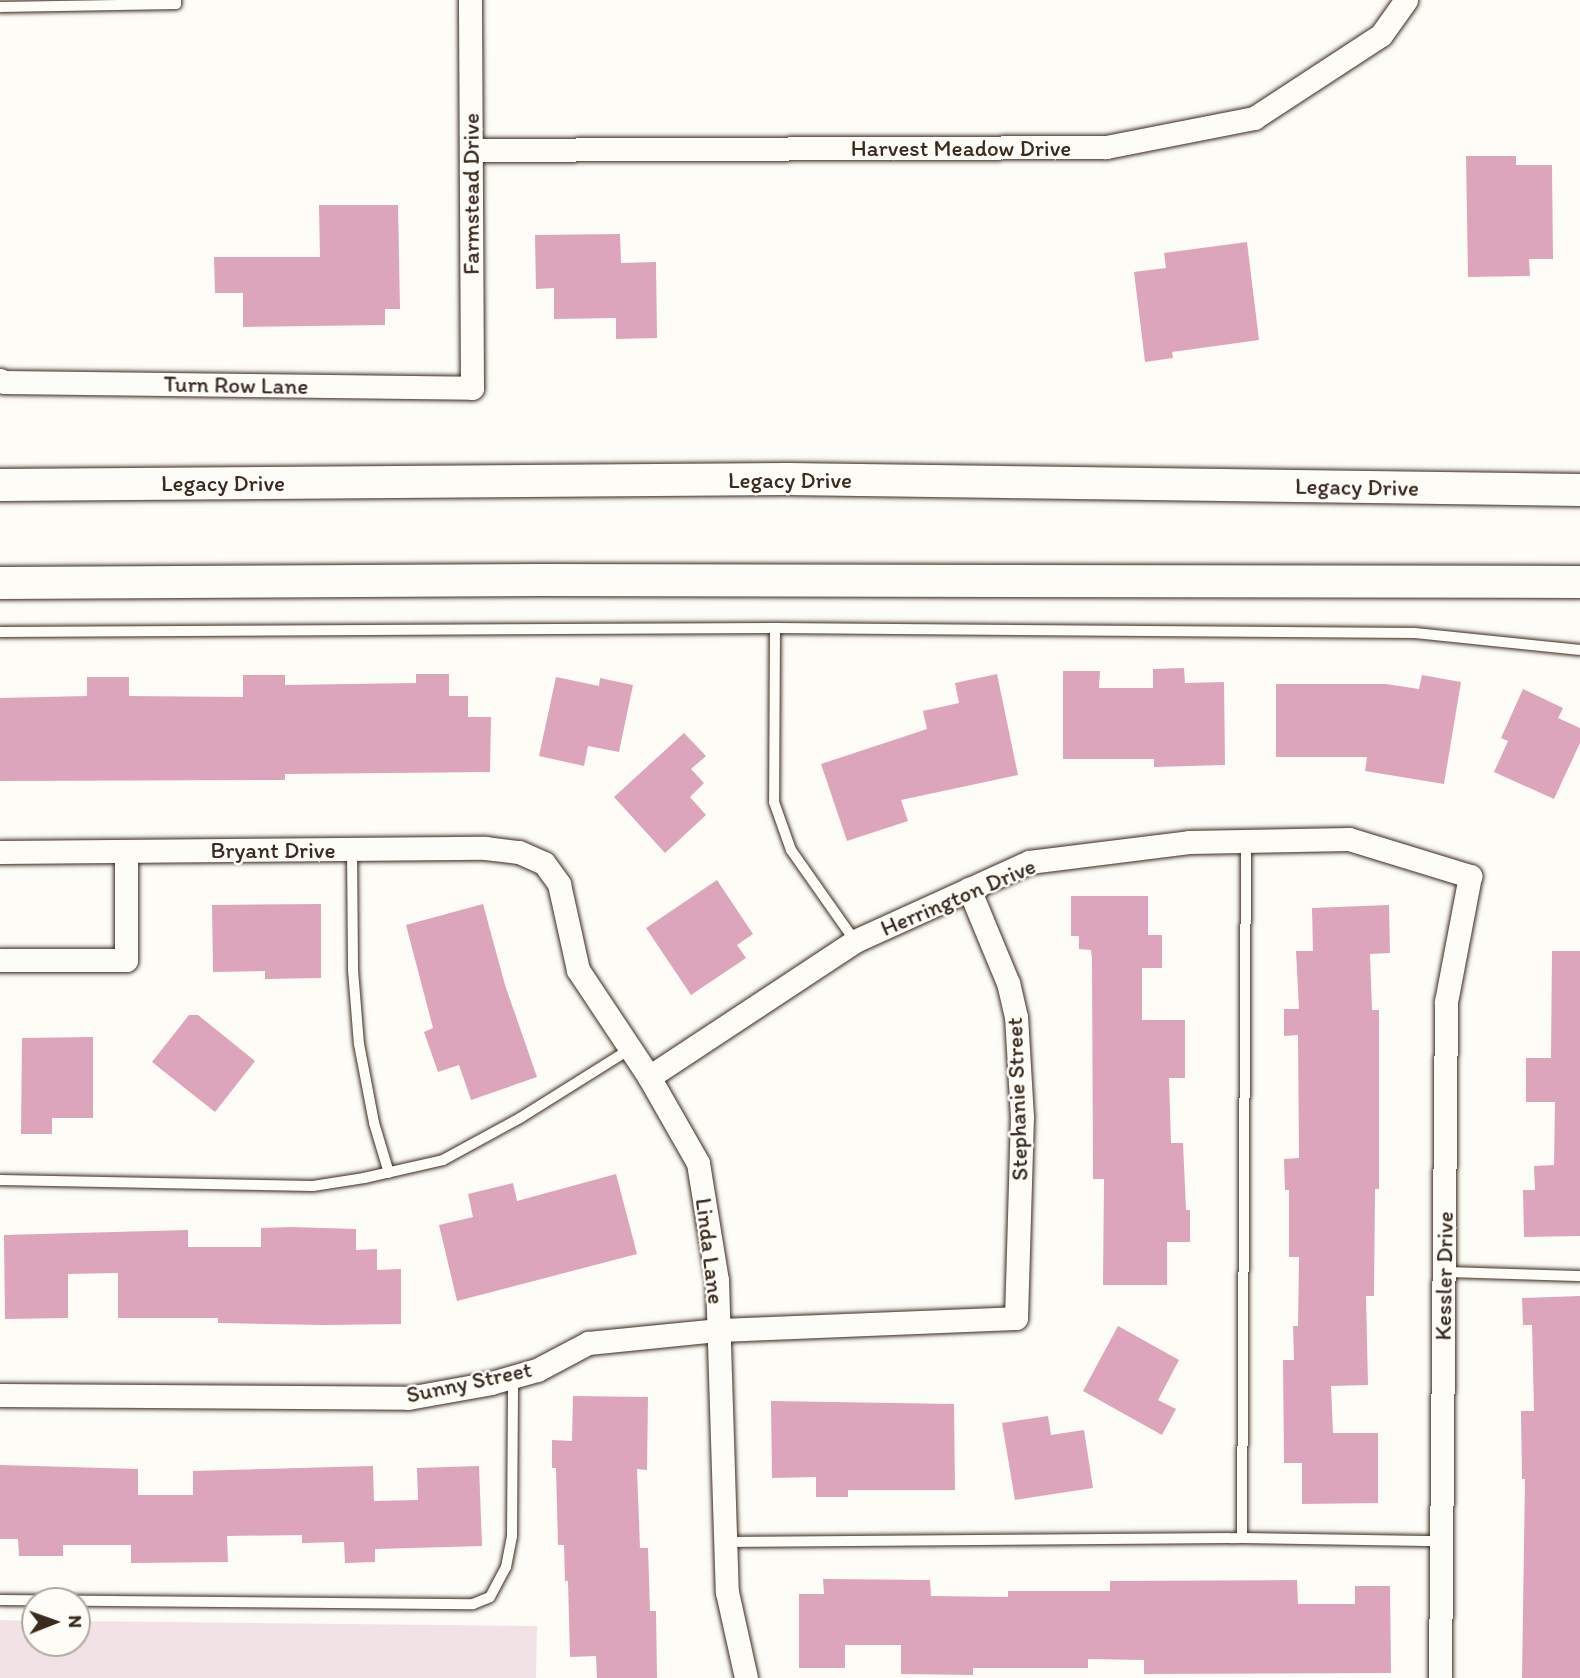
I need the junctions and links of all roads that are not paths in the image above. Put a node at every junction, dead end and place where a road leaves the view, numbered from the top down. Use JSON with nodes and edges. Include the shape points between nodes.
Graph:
{"nodes":[{"id":1,"x":176,"y":0,"type":"edge"},
{"id":2,"x":470,"y":0,"type":"edge"},
{"id":3,"x":1406,"y":0,"type":"edge"},
{"id":4,"x":0,"y":7,"type":"edge"},
{"id":5,"x":471,"y":150,"type":"junction"},
{"id":6,"x":0,"y":380,"type":"edge"},
{"id":7,"x":472,"y":388,"type":"joint"},
{"id":8,"x":0,"y":485,"type":"edge"},
{"id":9,"x":1580,"y":490,"type":"edge"},
{"id":10,"x":1580,"y":582,"type":"edge"},
{"id":11,"x":0,"y":583,"type":"edge"},
{"id":12,"x":775,"y":628,"type":"junction"},
{"id":13,"x":0,"y":632,"type":"edge"},
{"id":14,"x":1580,"y":650,"type":"edge"},
{"id":15,"x":1246,"y":841,"type":"junction"},
{"id":16,"x":352,"y":849,"type":"junction"},
{"id":17,"x":126,"y":851,"type":"junction"},
{"id":18,"x":0,"y":852,"type":"edge"},
{"id":19,"x":544,"y":863,"type":"joint"},
{"id":20,"x":1470,"y":876,"type":"joint"},
{"id":21,"x":969,"y":889,"type":"junction"},
{"id":22,"x":855,"y":941,"type":"junction"},
{"id":23,"x":0,"y":960,"type":"edge"},
{"id":24,"x":630,"y":1049,"type":"junction"},
{"id":25,"x":649,"y":1077,"type":"junction"},
{"id":26,"x":389,"y":1173,"type":"junction"},
{"id":27,"x":0,"y":1180,"type":"edge"},
{"id":28,"x":1444,"y":1272,"type":"junction"},
{"id":29,"x":1580,"y":1276,"type":"edge"},
{"id":30,"x":1016,"y":1318,"type":"joint"},
{"id":31,"x":719,"y":1329,"type":"junction"},
{"id":32,"x":513,"y":1376,"type":"junction"},
{"id":33,"x":0,"y":1395,"type":"edge"},
{"id":34,"x":1242,"y":1538,"type":"junction"},
{"id":35,"x":1441,"y":1541,"type":"junction"},
{"id":36,"x":725,"y":1542,"type":"junction"},
{"id":37,"x":0,"y":1600,"type":"edge"},
{"id":38,"x":746,"y":1678,"type":"edge"},
{"id":39,"x":1440,"y":1678,"type":"edge"}],
"edges":[{"from":1,"to":4,"type":"lane","via":[[176,4]]},
{"from":2,"to":5,"type":"street","name":"Farmstead Drive"},
{"from":3,"to":5,"type":"street","name":"Harvest Meadow Drive","via":[[1381,35],[1254,118],[1106,147]]},
{"from":5,"to":7,"type":"street","name":"Farmstead Drive"},
{"from":6,"to":7,"type":"street","name":"Turn Row Lane"},
{"from":8,"to":9,"type":"main road","name":"Legacy Drive","via":[[788,479]]},
{"from":10,"to":11,"type":"main road"},
{"from":12,"to":13,"type":"lane"},
{"from":12,"to":14,"type":"lane","via":[[1415,633]]},
{"from":12,"to":22,"type":"lane","via":[[774,802],[790,850]]},
{"from":15,"to":20,"type":"street","name":"Herrington Drive","via":[[1349,839]]},
{"from":15,"to":21,"type":"street","name":"Herrington Drive","via":[[1189,842],[1029,862]]},
{"from":15,"to":34,"type":"lane"},
{"from":16,"to":17,"type":"street","name":"Bryant Drive"},
{"from":16,"to":19,"type":"street","name":"Bryant Drive","via":[[485,848],[519,852]]},
{"from":16,"to":26,"type":"lane","via":[[359,1044]]},
{"from":17,"to":18,"type":"street","name":"Bryant Drive"},
{"from":17,"to":23,"type":"street","via":[[126,960]]},
{"from":19,"to":24,"type":"street","name":"Linda Lane","via":[[559,884],[578,970]]},
{"from":20,"to":28,"type":"street","name":"Kessler Drive","via":[[1447,1002]]},
{"from":21,"to":22,"type":"street","name":"Herrington Drive"},
{"from":21,"to":30,"type":"street","name":"Stephanie Street","via":[[1008,984],[1016,1017],[1022,1117]]},
{"from":22,"to":25,"type":"street","name":"Herrington Drive"},
{"from":24,"to":25,"type":"street","name":"Linda Lane"},
{"from":24,"to":26,"type":"lane","via":[[443,1160]]},
{"from":25,"to":31,"type":"street","name":"Linda Lane","via":[[698,1163],[717,1280]]},
{"from":26,"to":27,"type":"lane","via":[[313,1186]]},
{"from":28,"to":29,"type":"lane"},
{"from":28,"to":35,"type":"street","name":"Kessler Drive"},
{"from":30,"to":31,"type":"street","name":"Sunny Street"},
{"from":31,"to":32,"type":"street","name":"Sunny Street","via":[[588,1343],[537,1370]]},
{"from":31,"to":36,"type":"street","name":"Linda Lane"},
{"from":32,"to":33,"type":"street","name":"Sunny Street","via":[[408,1398]]},
{"from":32,"to":37,"type":"lane","via":[[512,1536],[506,1567],[490,1597],[473,1604]]},
{"from":34,"to":35,"type":"lane"},
{"from":34,"to":36,"type":"lane"},
{"from":35,"to":39,"type":"street","name":"Kessler Drive"},
{"from":36,"to":38,"type":"street","name":"Linda Lane","via":[[727,1592]]}]}
